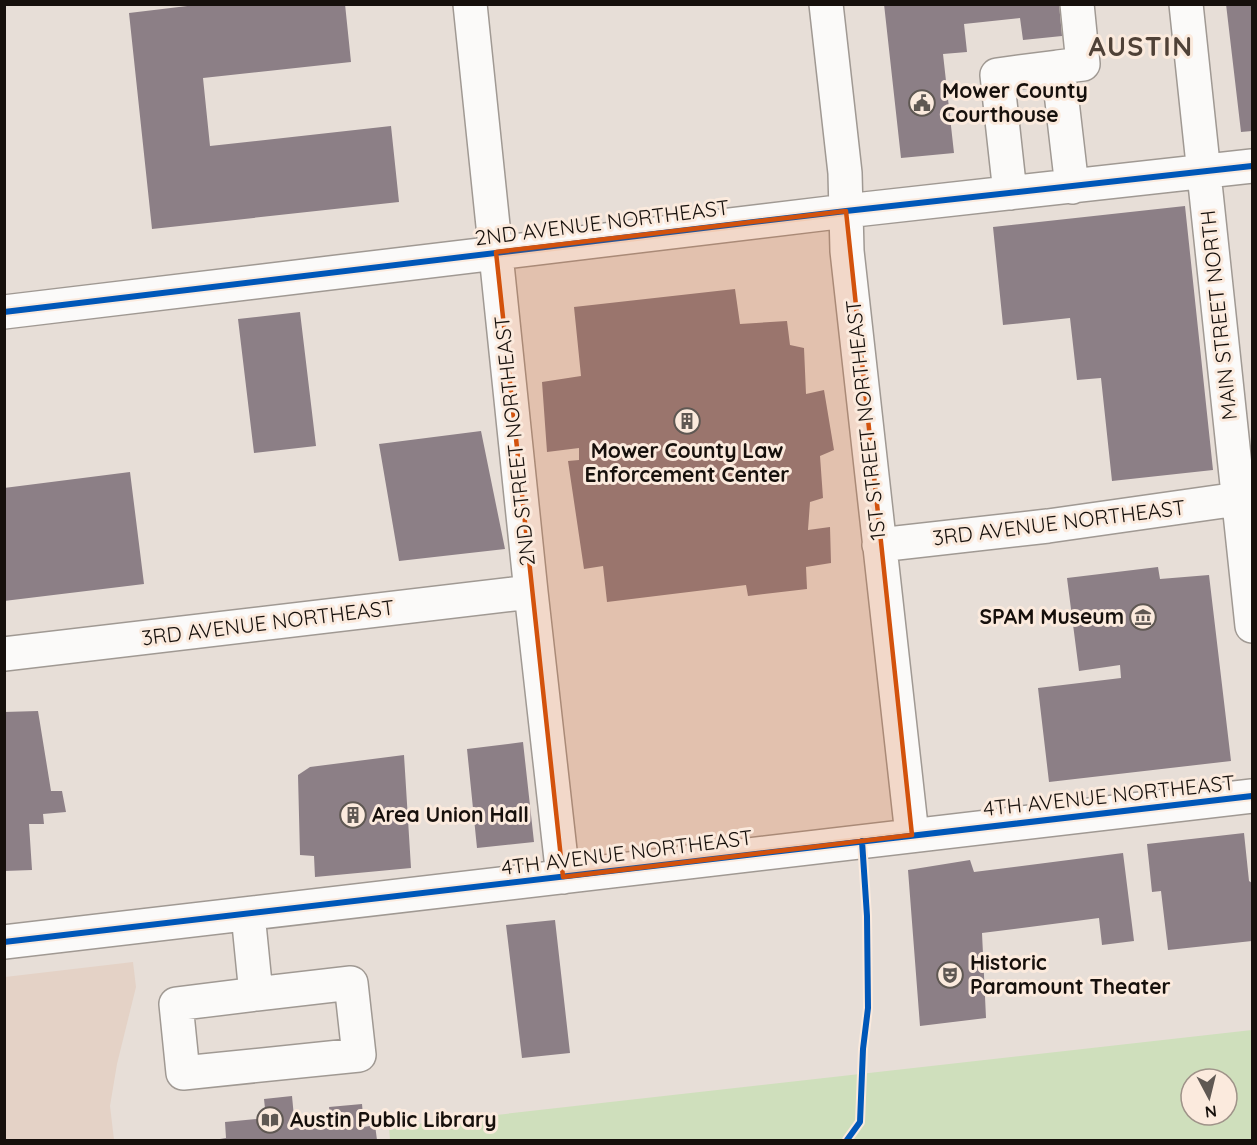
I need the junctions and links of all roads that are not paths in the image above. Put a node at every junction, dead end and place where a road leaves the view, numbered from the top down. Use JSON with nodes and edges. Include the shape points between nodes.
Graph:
{"nodes":[{"id":1,"x":470,"y":4,"type":"edge"},
{"id":2,"x":826,"y":4,"type":"edge"},
{"id":3,"x":1077,"y":4,"type":"edge"},
{"id":4,"x":1186,"y":4,"type":"edge"},
{"id":5,"x":1058,"y":67,"type":"junction"},
{"id":6,"x":1252,"y":166,"type":"edge"},
{"id":7,"x":1203,"y":172,"type":"junction"},
{"id":8,"x":1072,"y":187,"type":"junction"},
{"id":9,"x":1010,"y":193,"type":"junction"},
{"id":10,"x":846,"y":211,"type":"junction"},
{"id":11,"x":496,"y":252,"type":"junction"},
{"id":12,"x":4,"y":312,"type":"edge"},
{"id":13,"x":1246,"y":498,"type":"edge"},
{"id":14,"x":879,"y":545,"type":"junction"},
{"id":15,"x":531,"y":592,"type":"junction"},
{"id":16,"x":1252,"y":626,"type":"edge"},
{"id":17,"x":4,"y":654,"type":"edge"},
{"id":18,"x":1252,"y":796,"type":"edge"},
{"id":19,"x":912,"y":835,"type":"junction"},
{"id":20,"x":563,"y":877,"type":"junction"},
{"id":21,"x":248,"y":914,"type":"junction"},
{"id":22,"x":4,"y":942,"type":"edge"},
{"id":23,"x":256,"y":994,"type":"junction"}],
"edges":[{"from":1,"to":11,"type":"street","name":"2ND STREET NORTHEAST"},
{"from":2,"to":10,"type":"street","name":"1ST STREET NORTHEAST"},
{"from":3,"to":5,"type":"street","via":[[1083,64]]},
{"from":4,"to":7,"type":"street","name":"MAIN STREET NORTH"},
{"from":5,"to":8,"type":"street"},
{"from":5,"to":9,"type":"street","via":[[997,75]]},
{"from":6,"to":7,"type":"street","name":"2ND AVENUE NORTHEAST"},
{"from":7,"to":8,"type":"street","name":"2ND AVENUE NORTHEAST"},
{"from":7,"to":13,"type":"street","name":"MAIN STREET NORTH"},
{"from":8,"to":9,"type":"street","name":"2ND AVENUE NORTHEAST"},
{"from":9,"to":10,"type":"street","name":"2ND AVENUE NORTHEAST"},
{"from":10,"to":11,"type":"street","name":"2ND AVENUE NORTHEAST"},
{"from":10,"to":14,"type":"street","name":"1ST STREET NORTHEAST"},
{"from":11,"to":12,"type":"street","name":"2ND AVENUE NORTHEAST"},
{"from":11,"to":15,"type":"street","name":"2ND STREET NORTHEAST"},
{"from":13,"to":14,"type":"street","name":"3RD AVENUE NORTHEAST"},
{"from":13,"to":16,"type":"street","name":"MAIN STREET NORTH"},
{"from":14,"to":19,"type":"street","name":"1ST STREET NORTHEAST"},
{"from":15,"to":17,"type":"street","name":"3RD AVENUE NORTHEAST"},
{"from":15,"to":20,"type":"street","name":"2ND STREET NORTHEAST"},
{"from":18,"to":19,"type":"street","name":"4TH AVENUE NORTHEAST"},
{"from":19,"to":20,"type":"street","name":"4TH AVENUE NORTHEAST"},
{"from":20,"to":21,"type":"street","name":"4TH AVENUE NORTHEAST"},
{"from":21,"to":22,"type":"street","name":"4TH AVENUE NORTHEAST"},
{"from":21,"to":23,"type":"street"},
{"from":23,"to":23,"type":"street","via":[[176,1004],[183,1073],[359,1055],[351,983]]}]}
